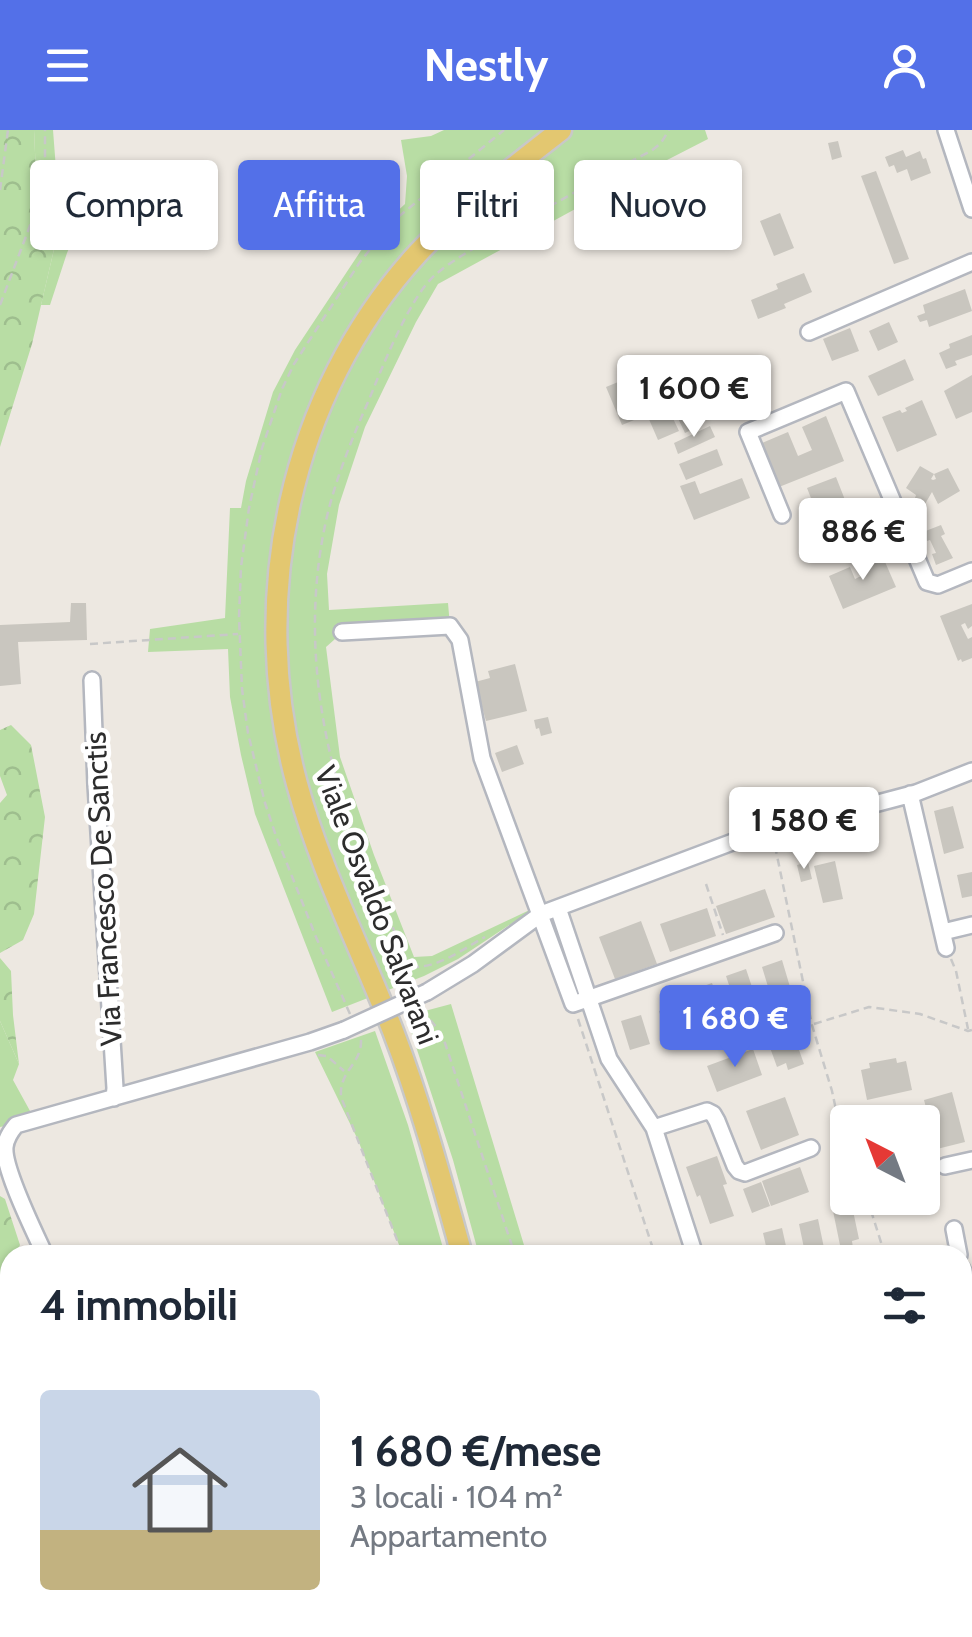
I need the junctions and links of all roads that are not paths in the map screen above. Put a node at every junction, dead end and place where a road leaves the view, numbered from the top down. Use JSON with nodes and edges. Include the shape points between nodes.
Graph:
{"nodes":[{"id":1,"x":561,"y":130,"type":"edge"},
{"id":2,"x":946,"y":130,"type":"edge"},
{"id":3,"x":972,"y":209,"type":"edge"},
{"id":4,"x":972,"y":262,"type":"edge"},
{"id":5,"x":809,"y":332,"type":"dead end"},
{"id":6,"x":782,"y":515,"type":"dead end"},
{"id":7,"x":972,"y":571,"type":"edge"},
{"id":8,"x":342,"y":632,"type":"dead end"},
{"id":9,"x":92,"y":680,"type":"dead end"},
{"id":10,"x":972,"y":771,"type":"edge"},
{"id":11,"x":910,"y":794,"type":"junction"},
{"id":12,"x":558,"y":908,"type":"junction"},
{"id":13,"x":541,"y":914,"type":"junction"},
{"id":14,"x":972,"y":925,"type":"edge"},
{"id":15,"x":774,"y":933,"type":"dead end"},
{"id":16,"x":581,"y":1001,"type":"junction"},
{"id":17,"x":114,"y":1098,"type":"junction"},
{"id":18,"x":654,"y":1128,"type":"junction"},
{"id":19,"x":811,"y":1148,"type":"dead end"},
{"id":20,"x":972,"y":1160,"type":"edge"},
{"id":21,"x":945,"y":1166,"type":"dead end"},
{"id":22,"x":954,"y":1229,"type":"dead end"},
{"id":23,"x":40,"y":1245,"type":"edge"},
{"id":24,"x":459,"y":1245,"type":"edge"},
{"id":25,"x":692,"y":1245,"type":"edge"},
{"id":26,"x":957,"y":1245,"type":"edge"}],
"edges":[{"from":1,"to":24,"type":"main road","name":"Viale Osvaldo Salvarani","via":[[480,193],[418,254],[360,332],[312,428],[287,514],[278,578],[279,688],[297,784],[415,1092]]},
{"from":2,"to":3,"type":"street"},
{"from":4,"to":5,"type":"street"},
{"from":6,"to":7,"type":"street","via":[[748,432],[846,391],[927,582],[938,585]]},
{"from":8,"to":13,"type":"street","via":[[450,626],[460,640],[482,758]]},
{"from":9,"to":17,"type":"street","name":"Via Francesco De Sanctis"},
{"from":10,"to":11,"type":"street"},
{"from":11,"to":12,"type":"street","via":[[738,840]]},
{"from":11,"to":14,"type":"street","via":[[945,940]]},
{"from":12,"to":13,"type":"street"},
{"from":12,"to":16,"type":"street"},
{"from":13,"to":16,"type":"street"},
{"from":13,"to":17,"type":"street","bridge":true,"via":[[421,998],[352,1029]]},
{"from":15,"to":16,"type":"street"},
{"from":16,"to":18,"type":"street"},
{"from":17,"to":23,"type":"street","via":[[16,1126],[9,1134],[7,1160]]},
{"from":18,"to":19,"type":"street","via":[[707,1111],[745,1173]]},
{"from":18,"to":25,"type":"street"},
{"from":20,"to":21,"type":"street"},
{"from":22,"to":26,"type":"street"}]}
